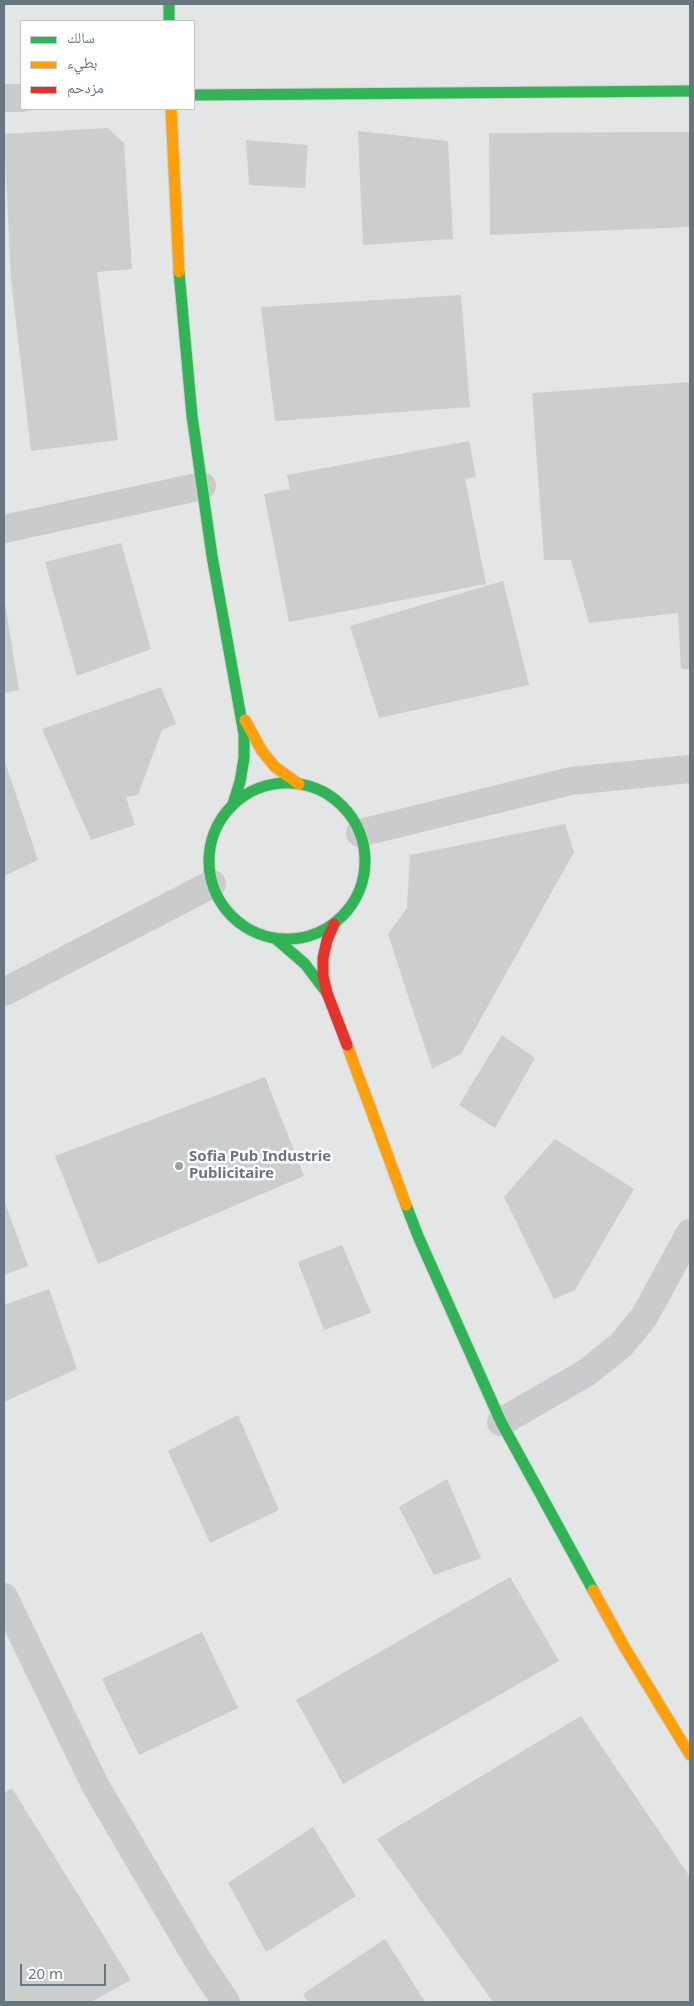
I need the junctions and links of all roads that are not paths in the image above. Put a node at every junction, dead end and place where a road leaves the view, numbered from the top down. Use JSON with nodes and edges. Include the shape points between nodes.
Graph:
{"nodes":[{"id":1,"x":169,"y":4,"type":"edge"},
{"id":2,"x":169,"y":20,"type":"edge"},
{"id":3,"x":690,"y":91,"type":"edge"},
{"id":4,"x":195,"y":95,"type":"edge"},
{"id":5,"x":4,"y":98,"type":"edge"},
{"id":6,"x":20,"y":98,"type":"edge"},
{"id":7,"x":171,"y":110,"type":"edge"},
{"id":8,"x":202,"y":486,"type":"junction"},
{"id":9,"x":4,"y":530,"type":"edge"},
{"id":10,"x":240,"y":710,"type":"junction"},
{"id":11,"x":690,"y":769,"type":"edge"},
{"id":12,"x":299,"y":784,"type":"junction"},
{"id":13,"x":233,"y":804,"type":"junction"},
{"id":14,"x":360,"y":833,"type":"junction"},
{"id":15,"x":212,"y":884,"type":"junction"},
{"id":16,"x":334,"y":924,"type":"junction"},
{"id":17,"x":275,"y":938,"type":"junction"},
{"id":18,"x":4,"y":992,"type":"edge"},
{"id":19,"x":327,"y":993,"type":"junction"},
{"id":20,"x":690,"y":1233,"type":"edge"},
{"id":21,"x":501,"y":1422,"type":"junction"},
{"id":22,"x":4,"y":1597,"type":"edge"},
{"id":23,"x":690,"y":1755,"type":"edge"},
{"id":24,"x":226,"y":2002,"type":"edge"}],
"edges":[{"from":1,"to":2,"type":"street"},
{"from":3,"to":4,"type":"street"},
{"from":5,"to":6,"type":"street"},
{"from":7,"to":8,"type":"street","via":[[179,280]]},
{"from":8,"to":9,"type":"street"},
{"from":8,"to":10,"type":"street"},
{"from":10,"to":12,"type":"street","via":[[262,751],[275,767]]},
{"from":10,"to":13,"type":"street","via":[[244,758]]},
{"from":11,"to":14,"type":"street","via":[[571,781]]},
{"from":12,"to":13,"type":"street","via":[[264,786]]},
{"from":12,"to":14,"type":"street","via":[[336,800]]},
{"from":13,"to":15,"type":"street","via":[[219,821],[211,841],[208,863]]},
{"from":14,"to":16,"type":"street","via":[[365,858],[362,883],[352,906]]},
{"from":15,"to":17,"type":"street","via":[[221,904],[236,920],[254,932]]},
{"from":15,"to":18,"type":"street"},
{"from":16,"to":17,"type":"street","via":[[315,934],[295,939]]},
{"from":16,"to":19,"type":"street","via":[[323,958]]},
{"from":17,"to":19,"type":"street","via":[[305,964]]},
{"from":19,"to":21,"type":"street","via":[[418,1236]]},
{"from":20,"to":21,"type":"street","via":[[644,1318],[621,1345],[586,1373]]},
{"from":21,"to":23,"type":"street","via":[[625,1648]]},
{"from":22,"to":24,"type":"street","via":[[95,1785]]}]}
